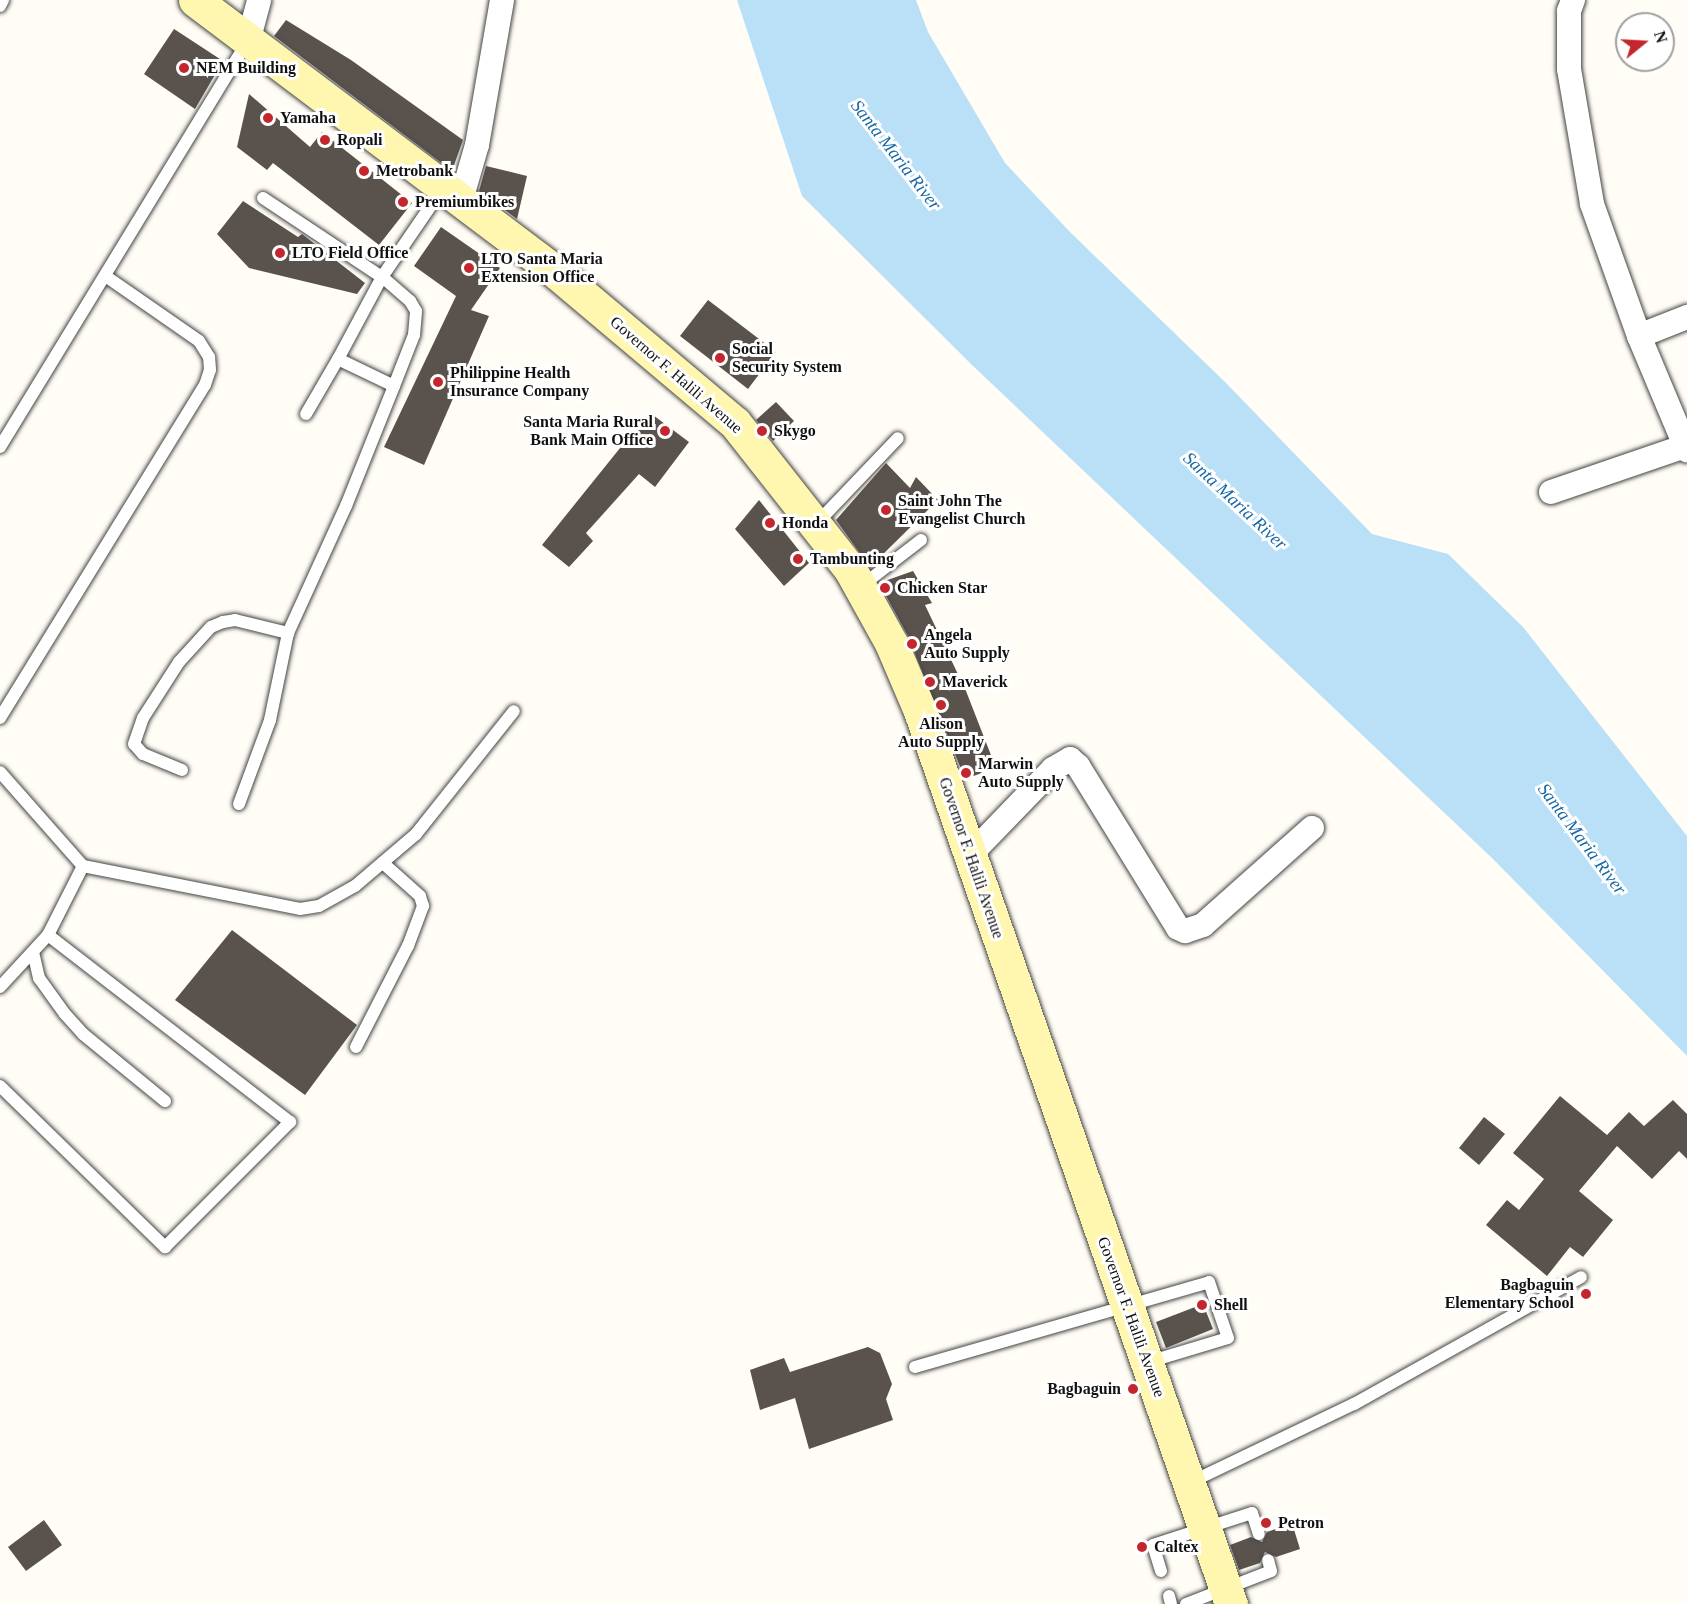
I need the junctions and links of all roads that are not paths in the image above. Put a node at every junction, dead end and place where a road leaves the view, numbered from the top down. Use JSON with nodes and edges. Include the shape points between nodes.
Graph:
{"nodes":[{"id":1,"x":3,"y":0,"type":"edge"},
{"id":2,"x":195,"y":0,"type":"edge"},
{"id":3,"x":259,"y":0,"type":"edge"},
{"id":4,"x":502,"y":0,"type":"edge"},
{"id":5,"x":1573,"y":0,"type":"edge"},
{"id":6,"x":0,"y":6,"type":"edge"},
{"id":7,"x":249,"y":38,"type":"junction"},
{"id":8,"x":452,"y":194,"type":"junction"},
{"id":9,"x":262,"y":198,"type":"dead end"},
{"id":10,"x":107,"y":277,"type":"junction"},
{"id":11,"x":382,"y":277,"type":"junction"},
{"id":12,"x":1687,"y":317,"type":"edge"},
{"id":13,"x":1639,"y":336,"type":"junction"},
{"id":14,"x":338,"y":359,"type":"junction"},
{"id":15,"x":394,"y":386,"type":"junction"},
{"id":16,"x":306,"y":414,"type":"dead end"},
{"id":17,"x":898,"y":438,"type":"dead end"},
{"id":18,"x":1684,"y":439,"type":"edge"},
{"id":19,"x":0,"y":447,"type":"edge"},
{"id":20,"x":1551,"y":492,"type":"dead end"},
{"id":21,"x":817,"y":523,"type":"junction"},
{"id":22,"x":921,"y":540,"type":"dead end"},
{"id":23,"x":860,"y":587,"type":"junction"},
{"id":24,"x":288,"y":633,"type":"junction"},
{"id":25,"x":514,"y":711,"type":"dead end"},
{"id":26,"x":0,"y":718,"type":"edge"},
{"id":27,"x":182,"y":770,"type":"dead end"},
{"id":28,"x":0,"y":772,"type":"edge"},
{"id":29,"x":239,"y":804,"type":"dead end"},
{"id":30,"x":1312,"y":828,"type":"dead end"},
{"id":31,"x":970,"y":855,"type":"junction"},
{"id":32,"x":383,"y":863,"type":"junction"},
{"id":33,"x":83,"y":866,"type":"junction"},
{"id":34,"x":48,"y":935,"type":"junction"},
{"id":35,"x":33,"y":952,"type":"junction"},
{"id":36,"x":0,"y":987,"type":"edge"},
{"id":37,"x":356,"y":1047,"type":"dead end"},
{"id":38,"x":0,"y":1086,"type":"edge"},
{"id":39,"x":165,"y":1101,"type":"dead end"},
{"id":40,"x":1581,"y":1277,"type":"dead end"},
{"id":41,"x":1127,"y":1308,"type":"junction"},
{"id":42,"x":1147,"y":1362,"type":"junction"},
{"id":43,"x":915,"y":1367,"type":"dead end"},
{"id":44,"x":1191,"y":1482,"type":"junction"},
{"id":45,"x":1206,"y":1528,"type":"junction"},
{"id":46,"x":1259,"y":1534,"type":"dead end"},
{"id":47,"x":1268,"y":1560,"type":"dead end"},
{"id":48,"x":1161,"y":1571,"type":"dead end"},
{"id":49,"x":1229,"y":1596,"type":"edge"},
{"id":50,"x":1186,"y":1604,"type":"edge"}],
"edges":[{"from":1,"to":6,"type":"lane"},
{"from":2,"to":7,"type":"main road","name":"Governor F. Halili Avenue"},
{"from":3,"to":7,"type":"street"},
{"from":4,"to":8,"type":"street","via":[[477,145]]},
{"from":5,"to":13,"type":"street","via":[[1569,11],[1569,69],[1592,204]]},
{"from":7,"to":8,"type":"main road","name":"Governor F. Halili Avenue"},
{"from":7,"to":10,"type":"lane"},
{"from":8,"to":11,"type":"lane"},
{"from":8,"to":21,"type":"main road","name":"Governor F. Halili Avenue","via":[[558,274],[735,423]]},
{"from":9,"to":11,"type":"lane"},
{"from":10,"to":19,"type":"lane"},
{"from":10,"to":26,"type":"lane","via":[[199,341],[209,357],[210,370],[199,395]]},
{"from":11,"to":14,"type":"lane"},
{"from":11,"to":15,"type":"lane","via":[[410,300],[417,322]]},
{"from":12,"to":13,"type":"street"},
{"from":13,"to":18,"type":"street"},
{"from":14,"to":15,"type":"lane"},
{"from":14,"to":16,"type":"lane"},
{"from":15,"to":24,"type":"lane","via":[[346,506]]},
{"from":17,"to":21,"type":"lane"},
{"from":18,"to":20,"type":"street"},
{"from":21,"to":23,"type":"main road","name":"Governor F. Halili Avenue"},
{"from":22,"to":23,"type":"lane"},
{"from":23,"to":31,"type":"main road","name":"Governor F. Halili Avenue","via":[[891,643],[920,711]]},
{"from":24,"to":27,"type":"lane","via":[[235,620],[223,622],[211,627],[179,662],[143,718],[134,744],[143,754]]},
{"from":24,"to":29,"type":"lane","via":[[270,720]]},
{"from":25,"to":32,"type":"lane","via":[[435,812]]},
{"from":28,"to":33,"type":"lane"},
{"from":30,"to":31,"type":"street","via":[[1203,925],[1185,931],[1178,928],[1070,759],[1053,769]]},
{"from":31,"to":41,"type":"main road","name":"Governor F. Halili Avenue"},
{"from":32,"to":33,"type":"lane","via":[[355,886],[319,906],[300,909]]},
{"from":32,"to":37,"type":"lane","via":[[420,896],[423,906],[408,945]]},
{"from":33,"to":34,"type":"lane"},
{"from":34,"to":35,"type":"lane"},
{"from":34,"to":38,"type":"lane","via":[[290,1122],[165,1247]]},
{"from":35,"to":36,"type":"lane"},
{"from":35,"to":39,"type":"lane","via":[[39,978],[65,1014],[83,1034]]},
{"from":40,"to":44,"type":"lane","via":[[1344,1410]]},
{"from":41,"to":42,"type":"main road","name":"Governor F. Halili Avenue"},
{"from":41,"to":42,"type":"lane","via":[[1209,1282],[1228,1338]]},
{"from":41,"to":43,"type":"lane"},
{"from":42,"to":44,"type":"main road","name":"Governor F. Halili Avenue"},
{"from":44,"to":45,"type":"main road","name":"Governor F. Halili Avenue"},
{"from":45,"to":46,"type":"lane","via":[[1252,1513]]},
{"from":45,"to":48,"type":"lane","via":[[1153,1545]]},
{"from":45,"to":49,"type":"main road","name":"Governor F. Halili Avenue"},
{"from":47,"to":49,"type":"lane","via":[[1271,1570]]},
{"from":49,"to":50,"type":"lane"}]}
